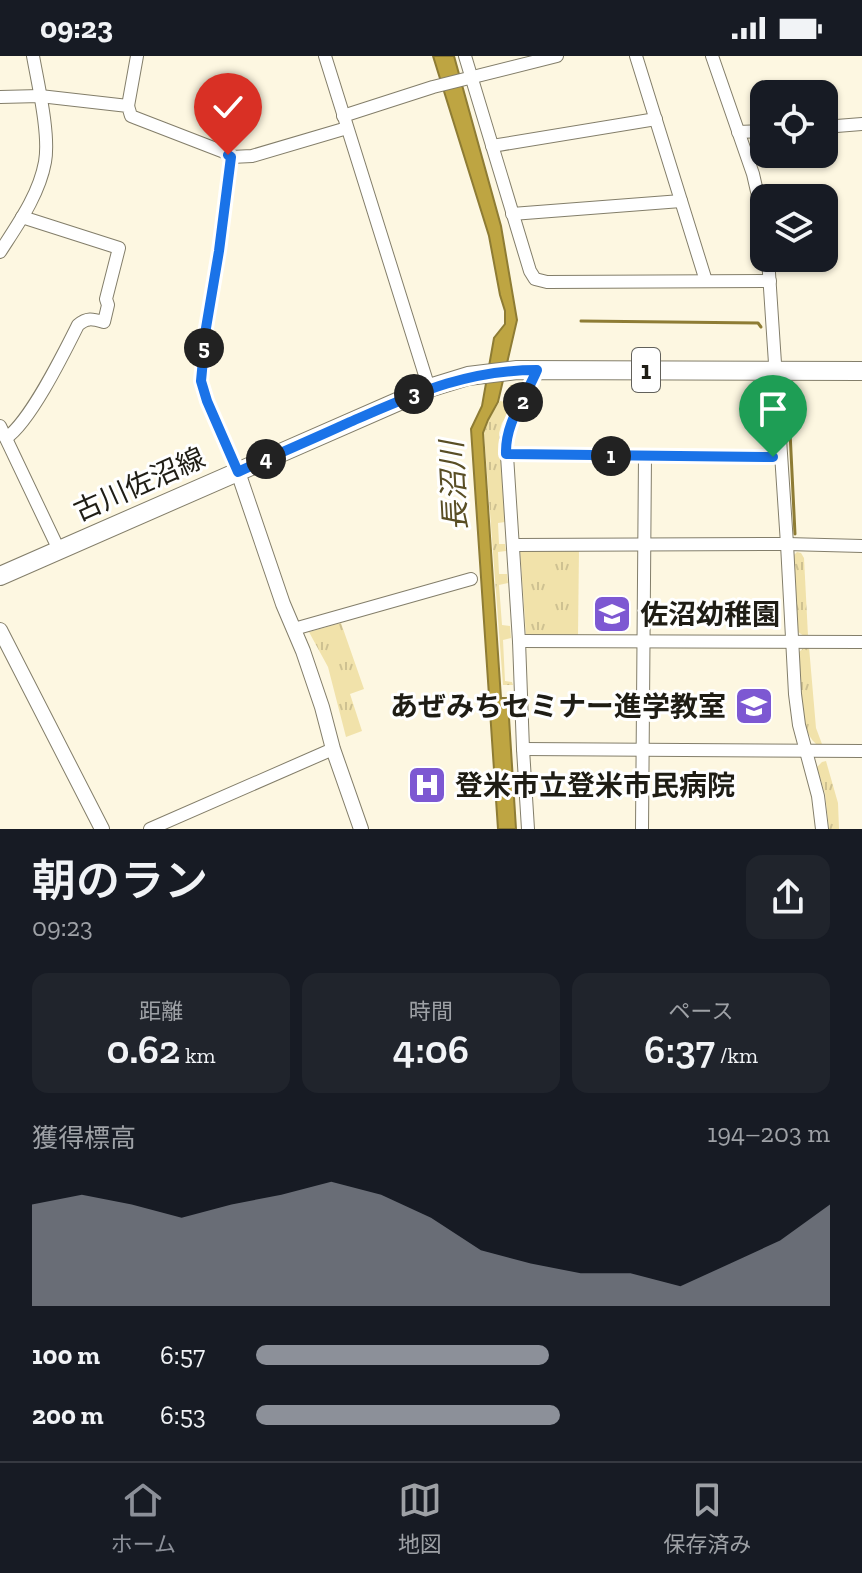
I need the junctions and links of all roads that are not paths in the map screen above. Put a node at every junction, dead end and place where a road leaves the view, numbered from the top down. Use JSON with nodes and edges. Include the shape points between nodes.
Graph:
{"nodes":[{"id":1,"x":33,"y":56,"type":"edge"},
{"id":2,"x":136,"y":56,"type":"edge"},
{"id":3,"x":325,"y":56,"type":"edge"},
{"id":4,"x":465,"y":56,"type":"edge"},
{"id":5,"x":557,"y":56,"type":"edge"},
{"id":6,"x":636,"y":56,"type":"edge"},
{"id":7,"x":712,"y":56,"type":"edge"},
{"id":8,"x":467,"y":80,"type":"junction"},
{"id":9,"x":40,"y":96,"type":"junction"},
{"id":10,"x":0,"y":97,"type":"edge"},
{"id":11,"x":128,"y":106,"type":"junction"},
{"id":12,"x":656,"y":119,"type":"junction"},
{"id":13,"x":345,"y":122,"type":"junction"},
{"id":14,"x":862,"y":124,"type":"edge"},
{"id":15,"x":838,"y":126,"type":"edge"},
{"id":16,"x":738,"y":132,"type":"junction"},
{"id":17,"x":750,"y":132,"type":"edge"},
{"id":18,"x":492,"y":146,"type":"junction"},
{"id":19,"x":231,"y":157,"type":"junction"},
{"id":20,"x":755,"y":184,"type":"edge"},
{"id":21,"x":681,"y":201,"type":"junction"},
{"id":22,"x":512,"y":214,"type":"junction"},
{"id":23,"x":22,"y":217,"type":"junction"},
{"id":24,"x":0,"y":252,"type":"edge"},
{"id":25,"x":769,"y":272,"type":"edge"},
{"id":26,"x":706,"y":281,"type":"junction"},
{"id":27,"x":770,"y":281,"type":"junction"},
{"id":28,"x":537,"y":370,"type":"junction"},
{"id":29,"x":776,"y":371,"type":"junction"},
{"id":30,"x":862,"y":371,"type":"edge"},
{"id":31,"x":429,"y":388,"type":"junction"},
{"id":32,"x":3,"y":432,"type":"edge"},
{"id":33,"x":506,"y":454,"type":"junction"},
{"id":34,"x":645,"y":456,"type":"junction"},
{"id":35,"x":781,"y":457,"type":"junction"},
{"id":36,"x":238,"y":472,"type":"junction"},
{"id":37,"x":787,"y":544,"type":"junction"},
{"id":38,"x":514,"y":545,"type":"junction"},
{"id":39,"x":644,"y":545,"type":"junction"},
{"id":40,"x":862,"y":546,"type":"edge"},
{"id":41,"x":59,"y":550,"type":"junction"},
{"id":42,"x":0,"y":576,"type":"edge"},
{"id":43,"x":471,"y":579,"type":"dead end"},
{"id":44,"x":294,"y":629,"type":"junction"},
{"id":45,"x":0,"y":630,"type":"edge"},
{"id":46,"x":644,"y":640,"type":"junction"},
{"id":47,"x":519,"y":641,"type":"junction"},
{"id":48,"x":791,"y":641,"type":"junction"},
{"id":49,"x":862,"y":642,"type":"edge"},
{"id":50,"x":333,"y":749,"type":"junction"},
{"id":51,"x":523,"y":749,"type":"junction"},
{"id":52,"x":642,"y":750,"type":"junction"},
{"id":53,"x":806,"y":751,"type":"junction"},
{"id":54,"x":862,"y":751,"type":"edge"},
{"id":55,"x":102,"y":829,"type":"edge"},
{"id":56,"x":150,"y":829,"type":"edge"},
{"id":57,"x":361,"y":829,"type":"edge"},
{"id":58,"x":528,"y":829,"type":"edge"},
{"id":59,"x":642,"y":829,"type":"edge"},
{"id":60,"x":822,"y":829,"type":"edge"}],
"edges":[{"from":1,"to":9,"type":"street"},
{"from":2,"to":11,"type":"street"},
{"from":3,"to":13,"type":"street"},
{"from":4,"to":8,"type":"street"},
{"from":5,"to":8,"type":"street"},
{"from":6,"to":12,"type":"street"},
{"from":7,"to":16,"type":"street"},
{"from":8,"to":13,"type":"street","via":[[433,87]]},
{"from":8,"to":18,"type":"street"},
{"from":9,"to":10,"type":"street"},
{"from":9,"to":11,"type":"street"},
{"from":9,"to":23,"type":"street","via":[[45,161]]},
{"from":11,"to":19,"type":"street","via":[[131,116]]},
{"from":12,"to":18,"type":"street"},
{"from":12,"to":21,"type":"street"},
{"from":13,"to":19,"type":"street","via":[[252,156]]},
{"from":13,"to":31,"type":"street"},
{"from":14,"to":15,"type":"street"},
{"from":16,"to":17,"type":"street"},
{"from":16,"to":20,"type":"street"},
{"from":18,"to":22,"type":"street"},
{"from":19,"to":36,"type":"street","via":[[201,381]]},
{"from":21,"to":22,"type":"street"},
{"from":21,"to":26,"type":"street"},
{"from":22,"to":26,"type":"street","via":[[535,279]]},
{"from":23,"to":24,"type":"street"},
{"from":23,"to":32,"type":"street","via":[[119,248],[104,322],[90,318],[78,325],[18,429]]},
{"from":25,"to":27,"type":"street"},
{"from":26,"to":27,"type":"street"},
{"from":27,"to":29,"type":"street"},
{"from":28,"to":29,"type":"main road","name":"古川佐沼線","number":"1"},
{"from":28,"to":31,"type":"main road","name":"古川佐沼線","number":"1","via":[[484,373]]},
{"from":28,"to":33,"type":"street","via":[[509,425]]},
{"from":29,"to":30,"type":"main road","name":"古川佐沼線","number":"1"},
{"from":29,"to":35,"type":"street"},
{"from":31,"to":36,"type":"main road","name":"古川佐沼線","number":"1"},
{"from":32,"to":41,"type":"street"},
{"from":33,"to":34,"type":"street"},
{"from":33,"to":38,"type":"street"},
{"from":34,"to":35,"type":"street"},
{"from":34,"to":39,"type":"street"},
{"from":35,"to":37,"type":"street"},
{"from":36,"to":41,"type":"main road","name":"古川佐沼線","number":"1"},
{"from":36,"to":44,"type":"street"},
{"from":37,"to":39,"type":"street"},
{"from":37,"to":40,"type":"street"},
{"from":37,"to":48,"type":"street"},
{"from":38,"to":39,"type":"street"},
{"from":38,"to":47,"type":"street"},
{"from":39,"to":46,"type":"street"},
{"from":41,"to":42,"type":"main road","name":"古川佐沼線","number":"1"},
{"from":43,"to":44,"type":"street"},
{"from":44,"to":50,"type":"street"},
{"from":45,"to":55,"type":"street"},
{"from":46,"to":47,"type":"street"},
{"from":46,"to":48,"type":"street"},
{"from":46,"to":52,"type":"street"},
{"from":47,"to":51,"type":"street"},
{"from":48,"to":49,"type":"street"},
{"from":48,"to":53,"type":"street"},
{"from":50,"to":56,"type":"street"},
{"from":50,"to":57,"type":"street"},
{"from":51,"to":52,"type":"street"},
{"from":51,"to":58,"type":"street"},
{"from":52,"to":53,"type":"street"},
{"from":52,"to":59,"type":"street"},
{"from":53,"to":54,"type":"street"},
{"from":53,"to":60,"type":"street"}]}
